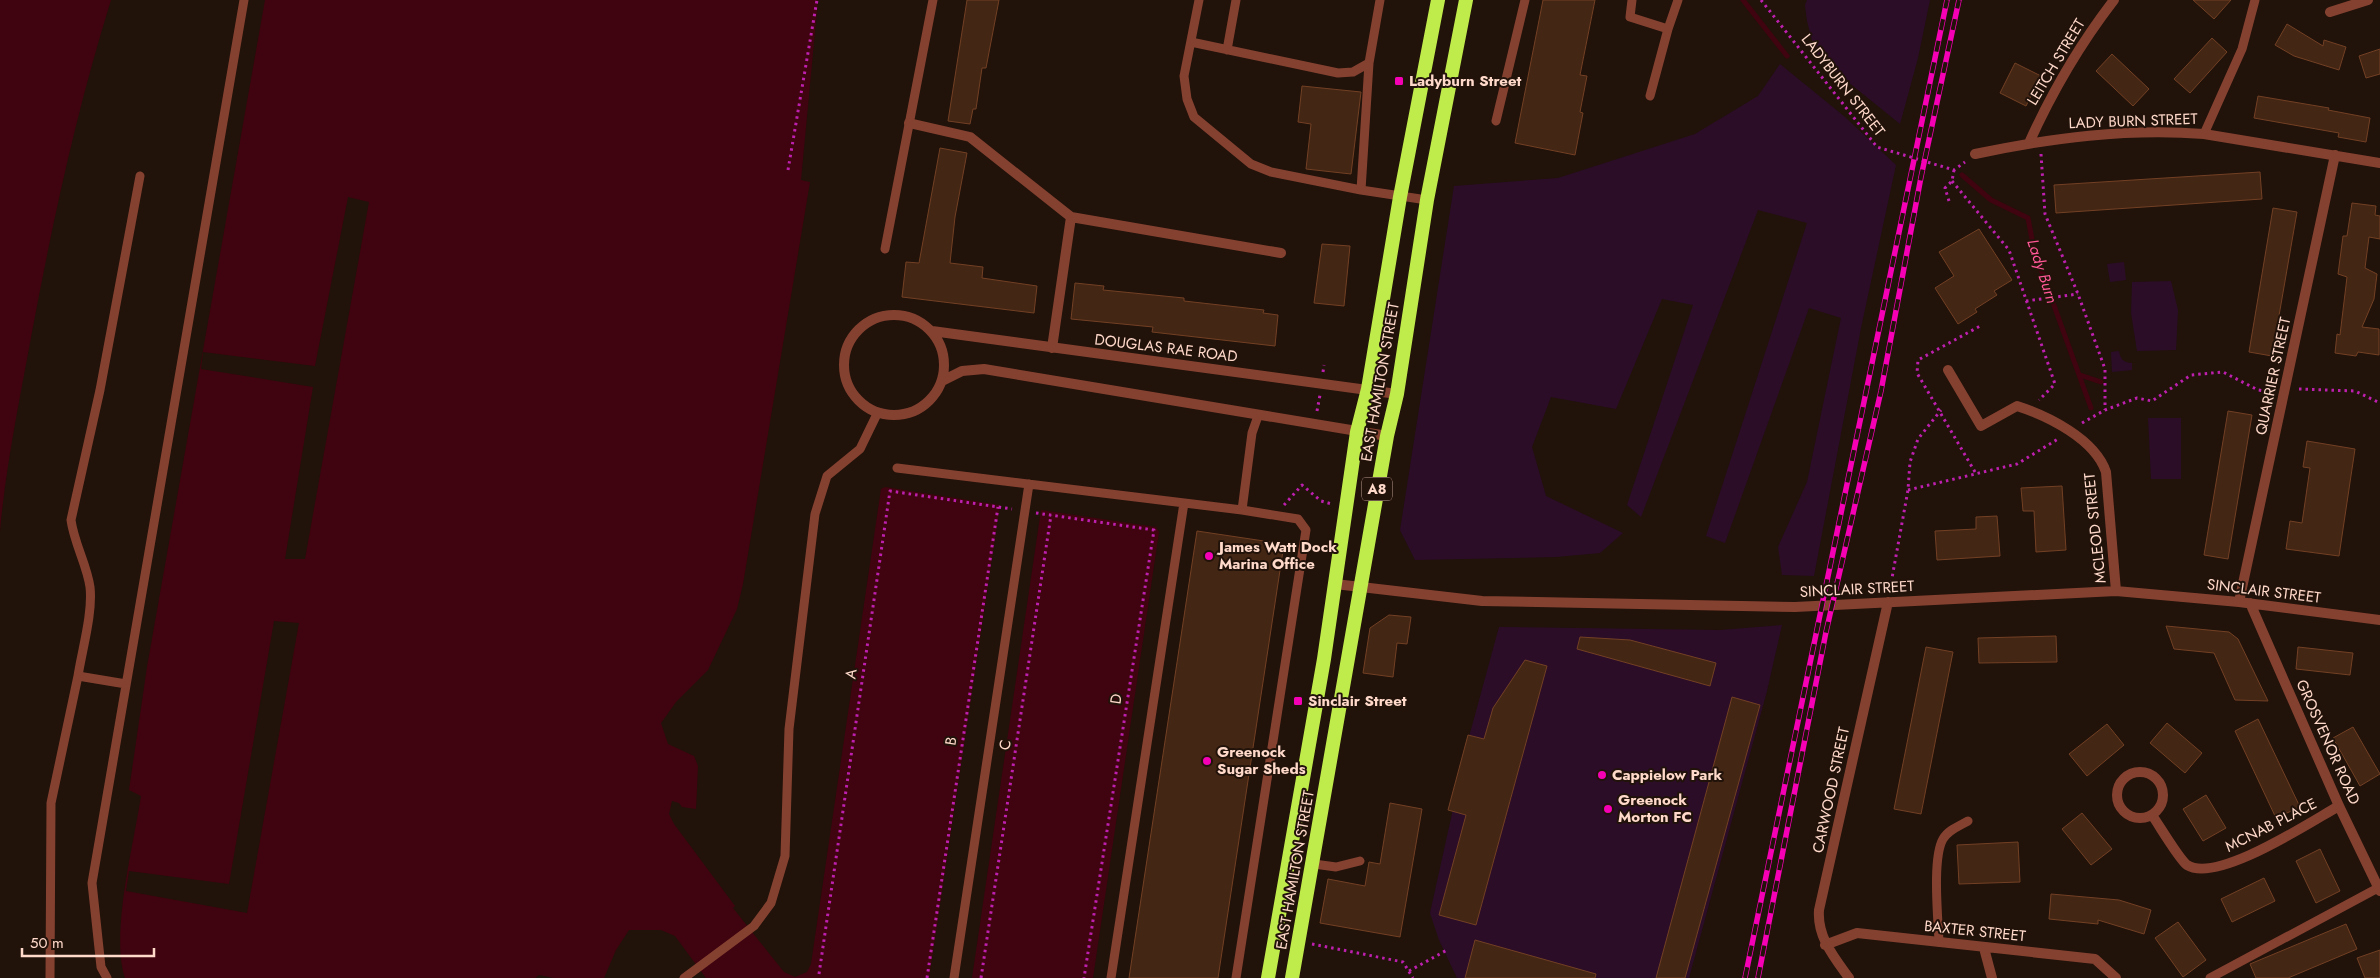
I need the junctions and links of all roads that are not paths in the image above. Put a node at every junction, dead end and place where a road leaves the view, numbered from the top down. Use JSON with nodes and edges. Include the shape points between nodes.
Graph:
{"nodes":[{"id":1,"x":244,"y":0,"type":"edge"},
{"id":2,"x":933,"y":0,"type":"edge"},
{"id":3,"x":1199,"y":0,"type":"edge"},
{"id":4,"x":1236,"y":0,"type":"edge"},
{"id":5,"x":1380,"y":0,"type":"edge"},
{"id":6,"x":1438,"y":0,"type":"edge"},
{"id":7,"x":1466,"y":0,"type":"edge"},
{"id":8,"x":1525,"y":0,"type":"edge"},
{"id":9,"x":1632,"y":0,"type":"edge"},
{"id":10,"x":1678,"y":0,"type":"edge"},
{"id":11,"x":2114,"y":0,"type":"edge"},
{"id":12,"x":2255,"y":0,"type":"edge"},
{"id":13,"x":2368,"y":0,"type":"edge"},
{"id":14,"x":2330,"y":12,"type":"dead end"},
{"id":15,"x":1668,"y":29,"type":"junction"},
{"id":16,"x":1191,"y":42,"type":"junction"},
{"id":17,"x":1227,"y":50,"type":"junction"},
{"id":18,"x":1369,"y":63,"type":"junction"},
{"id":19,"x":1650,"y":96,"type":"dead end"},
{"id":20,"x":1496,"y":121,"type":"dead end"},
{"id":21,"x":909,"y":123,"type":"junction"},
{"id":22,"x":2204,"y":134,"type":"junction"},
{"id":23,"x":2028,"y":143,"type":"junction"},
{"id":24,"x":1975,"y":154,"type":"road end"},
{"id":25,"x":2335,"y":155,"type":"junction"},
{"id":26,"x":2380,"y":163,"type":"edge"},
{"id":27,"x":140,"y":176,"type":"dead end"},
{"id":28,"x":1361,"y":190,"type":"junction"},
{"id":29,"x":1400,"y":197,"type":"junction"},
{"id":30,"x":1427,"y":200,"type":"junction"},
{"id":31,"x":1071,"y":217,"type":"junction"},
{"id":32,"x":885,"y":249,"type":"dead end"},
{"id":33,"x":1282,"y":253,"type":"dead end"},
{"id":34,"x":932,"y":331,"type":"junction"},
{"id":35,"x":1052,"y":348,"type":"junction"},
{"id":36,"x":1948,"y":370,"type":"dead end"},
{"id":37,"x":942,"y":381,"type":"junction"},
{"id":38,"x":1368,"y":389,"type":"junction"},
{"id":39,"x":1397,"y":394,"type":"junction"},
{"id":40,"x":877,"y":414,"type":"junction"},
{"id":41,"x":1258,"y":416,"type":"junction"},
{"id":42,"x":1357,"y":432,"type":"junction"},
{"id":43,"x":1387,"y":436,"type":"junction"},
{"id":44,"x":897,"y":468,"type":"dead end"},
{"id":45,"x":1029,"y":484,"type":"junction"},
{"id":46,"x":1184,"y":503,"type":"junction"},
{"id":47,"x":1242,"y":510,"type":"junction"},
{"id":48,"x":1335,"y":584,"type":"junction"},
{"id":49,"x":1361,"y":587,"type":"junction"},
{"id":50,"x":2116,"y":592,"type":"junction"},
{"id":51,"x":1888,"y":602,"type":"junction"},
{"id":52,"x":2239,"y":602,"type":"junction"},
{"id":53,"x":2250,"y":603,"type":"junction"},
{"id":54,"x":2380,"y":620,"type":"edge"},
{"id":55,"x":78,"y":676,"type":"junction"},
{"id":56,"x":126,"y":684,"type":"junction"},
{"id":57,"x":2339,"y":806,"type":"junction"},
{"id":58,"x":2152,"y":815,"type":"junction"},
{"id":59,"x":1968,"y":821,"type":"dead end"},
{"id":60,"x":1360,"y":861,"type":"dead end"},
{"id":61,"x":1314,"y":864,"type":"junction"},
{"id":62,"x":2379,"y":890,"type":"edge"},
{"id":63,"x":1939,"y":942,"type":"junction"},
{"id":64,"x":1825,"y":945,"type":"junction"},
{"id":65,"x":1984,"y":948,"type":"junction"},
{"id":66,"x":50,"y":978,"type":"edge"},
{"id":67,"x":107,"y":978,"type":"edge"},
{"id":68,"x":684,"y":978,"type":"edge"},
{"id":69,"x":954,"y":978,"type":"edge"},
{"id":70,"x":1111,"y":978,"type":"edge"},
{"id":71,"x":1236,"y":978,"type":"edge"},
{"id":72,"x":1268,"y":978,"type":"edge"},
{"id":73,"x":1292,"y":978,"type":"edge"},
{"id":74,"x":1849,"y":978,"type":"edge"},
{"id":75,"x":1992,"y":978,"type":"edge"},
{"id":76,"x":2116,"y":978,"type":"edge"},
{"id":77,"x":2210,"y":978,"type":"edge"}],
"edges":[{"from":1,"to":56,"type":"lane"},
{"from":2,"to":21,"type":"lane"},
{"from":3,"to":16,"type":"lane"},
{"from":4,"to":17,"type":"lane"},
{"from":5,"to":18,"type":"lane"},
{"from":6,"to":29,"type":"highway","name":"EAST HAMILTON STREET","number":"A8"},
{"from":7,"to":30,"type":"highway","name":"EAST HAMILTON STREET","number":"A8"},
{"from":8,"to":20,"type":"lane"},
{"from":9,"to":15,"type":"lane","via":[[1630,17]]},
{"from":10,"to":15,"type":"lane"},
{"from":11,"to":23,"type":"street","name":"LEITCH STREET","via":[[2067,70]]},
{"from":12,"to":22,"type":"lane","via":[[2242,49]]},
{"from":13,"to":14,"type":"street"},
{"from":15,"to":19,"type":"lane"},
{"from":16,"to":17,"type":"lane"},
{"from":16,"to":28,"type":"lane","via":[[1184,76],[1187,99],[1194,117],[1251,164],[1271,172]]},
{"from":17,"to":18,"type":"lane","via":[[1338,73],[1353,72]]},
{"from":18,"to":28,"type":"lane"},
{"from":21,"to":31,"type":"street","via":[[970,137]]},
{"from":21,"to":32,"type":"lane"},
{"from":22,"to":23,"type":"street","name":"LADY BURN STREET","via":[[2117,134]]},
{"from":22,"to":25,"type":"street","name":"LADY BURN STREET"},
{"from":23,"to":24,"type":"street","name":"LADY BURN STREET"},
{"from":25,"to":26,"type":"street","name":"LADY BURN STREET"},
{"from":25,"to":52,"type":"street","name":"QUARRIER STREET"},
{"from":27,"to":55,"type":"lane","via":[[100,390],[71,520],[73,537],[90,586]]},
{"from":28,"to":29,"type":"lane"},
{"from":29,"to":30,"type":"lane"},
{"from":29,"to":38,"type":"highway","name":"EAST HAMILTON STREET","number":"A8"},
{"from":30,"to":39,"type":"highway","name":"EAST HAMILTON STREET","number":"A8"},
{"from":31,"to":33,"type":"street"},
{"from":31,"to":35,"type":"street"},
{"from":34,"to":35,"type":"street","name":"DOUGLAS RAE ROAD"},
{"from":34,"to":37,"type":"street","via":[[944,355]]},
{"from":34,"to":40,"type":"street","via":[[913,318],[890,314],[868,321],[851,337],[843,358],[845,382],[857,401]]},
{"from":35,"to":38,"type":"street","name":"DOUGLAS RAE ROAD"},
{"from":36,"to":50,"type":"street","name":"MCLEOD STREET","via":[[1981,426],[2017,406],[2035,412],[2070,432],[2102,460],[2106,472]]},
{"from":37,"to":40,"type":"street","via":[[933,399],[917,411],[897,416]]},
{"from":37,"to":41,"type":"street","via":[[962,371],[984,369]]},
{"from":38,"to":39,"type":"street","name":"DOUGLAS RAE ROAD"},
{"from":38,"to":42,"type":"highway","name":"EAST HAMILTON STREET","number":"A8"},
{"from":39,"to":43,"type":"highway","name":"EAST HAMILTON STREET","number":"A8"},
{"from":40,"to":68,"type":"lane","via":[[860,449],[827,476],[815,514],[789,729],[786,856],[771,903],[754,926]]},
{"from":41,"to":42,"type":"street"},
{"from":41,"to":47,"type":"lane","via":[[1252,433]]},
{"from":42,"to":43,"type":"street"},
{"from":42,"to":48,"type":"highway","name":"EAST HAMILTON STREET","number":"A8"},
{"from":43,"to":49,"type":"highway","name":"EAST HAMILTON STREET","number":"A8"},
{"from":44,"to":45,"type":"lane"},
{"from":45,"to":46,"type":"lane"},
{"from":45,"to":69,"type":"lane"},
{"from":46,"to":47,"type":"lane"},
{"from":46,"to":70,"type":"lane"},
{"from":47,"to":71,"type":"lane","via":[[1298,518],[1306,530]]},
{"from":48,"to":49,"type":"street","name":"SINCLAIR STREET"},
{"from":48,"to":72,"type":"highway","name":"EAST HAMILTON STREET","number":"A8"},
{"from":49,"to":51,"type":"street","name":"SINCLAIR STREET","via":[[1482,601],[1795,607]]},
{"from":49,"to":61,"type":"highway","name":"EAST HAMILTON STREET","number":"A8"},
{"from":50,"to":51,"type":"street","name":"SINCLAIR STREET"},
{"from":50,"to":52,"type":"street","name":"SINCLAIR STREET"},
{"from":51,"to":64,"type":"street","name":"CARWOOD STREET","via":[[1820,910]]},
{"from":52,"to":53,"type":"street","name":"SINCLAIR STREET"},
{"from":53,"to":54,"type":"street","name":"SINCLAIR STREET"},
{"from":53,"to":57,"type":"street","name":"GROSVENOR ROAD"},
{"from":55,"to":56,"type":"lane"},
{"from":55,"to":66,"type":"lane","via":[[51,803]]},
{"from":56,"to":67,"type":"lane","via":[[92,883],[102,967]]},
{"from":57,"to":58,"type":"street","name":"MCNAB PLACE","via":[[2243,859],[2218,868],[2201,869],[2186,864]]},
{"from":57,"to":62,"type":"street","name":"GROSVENOR ROAD"},
{"from":58,"to":58,"type":"street","via":[[2161,804],[2159,782],[2140,772],[2126,777],[2117,790],[2116,798],[2123,812],[2137,818]]},
{"from":59,"to":63,"type":"lane","via":[[1949,831],[1940,846],[1937,877]]},
{"from":60,"to":61,"type":"lane","via":[[1336,867]]},
{"from":61,"to":73,"type":"highway","name":"EAST HAMILTON STREET","number":"A8"},
{"from":62,"to":77,"type":"lane"},
{"from":63,"to":64,"type":"street","name":"BAXTER STREET","via":[[1858,933]]},
{"from":63,"to":65,"type":"street","name":"BAXTER STREET"},
{"from":64,"to":74,"type":"street","name":"CARWOOD STREET"},
{"from":65,"to":75,"type":"street"},
{"from":65,"to":76,"type":"street","name":"BAXTER STREET","via":[[2095,959]]}]}
